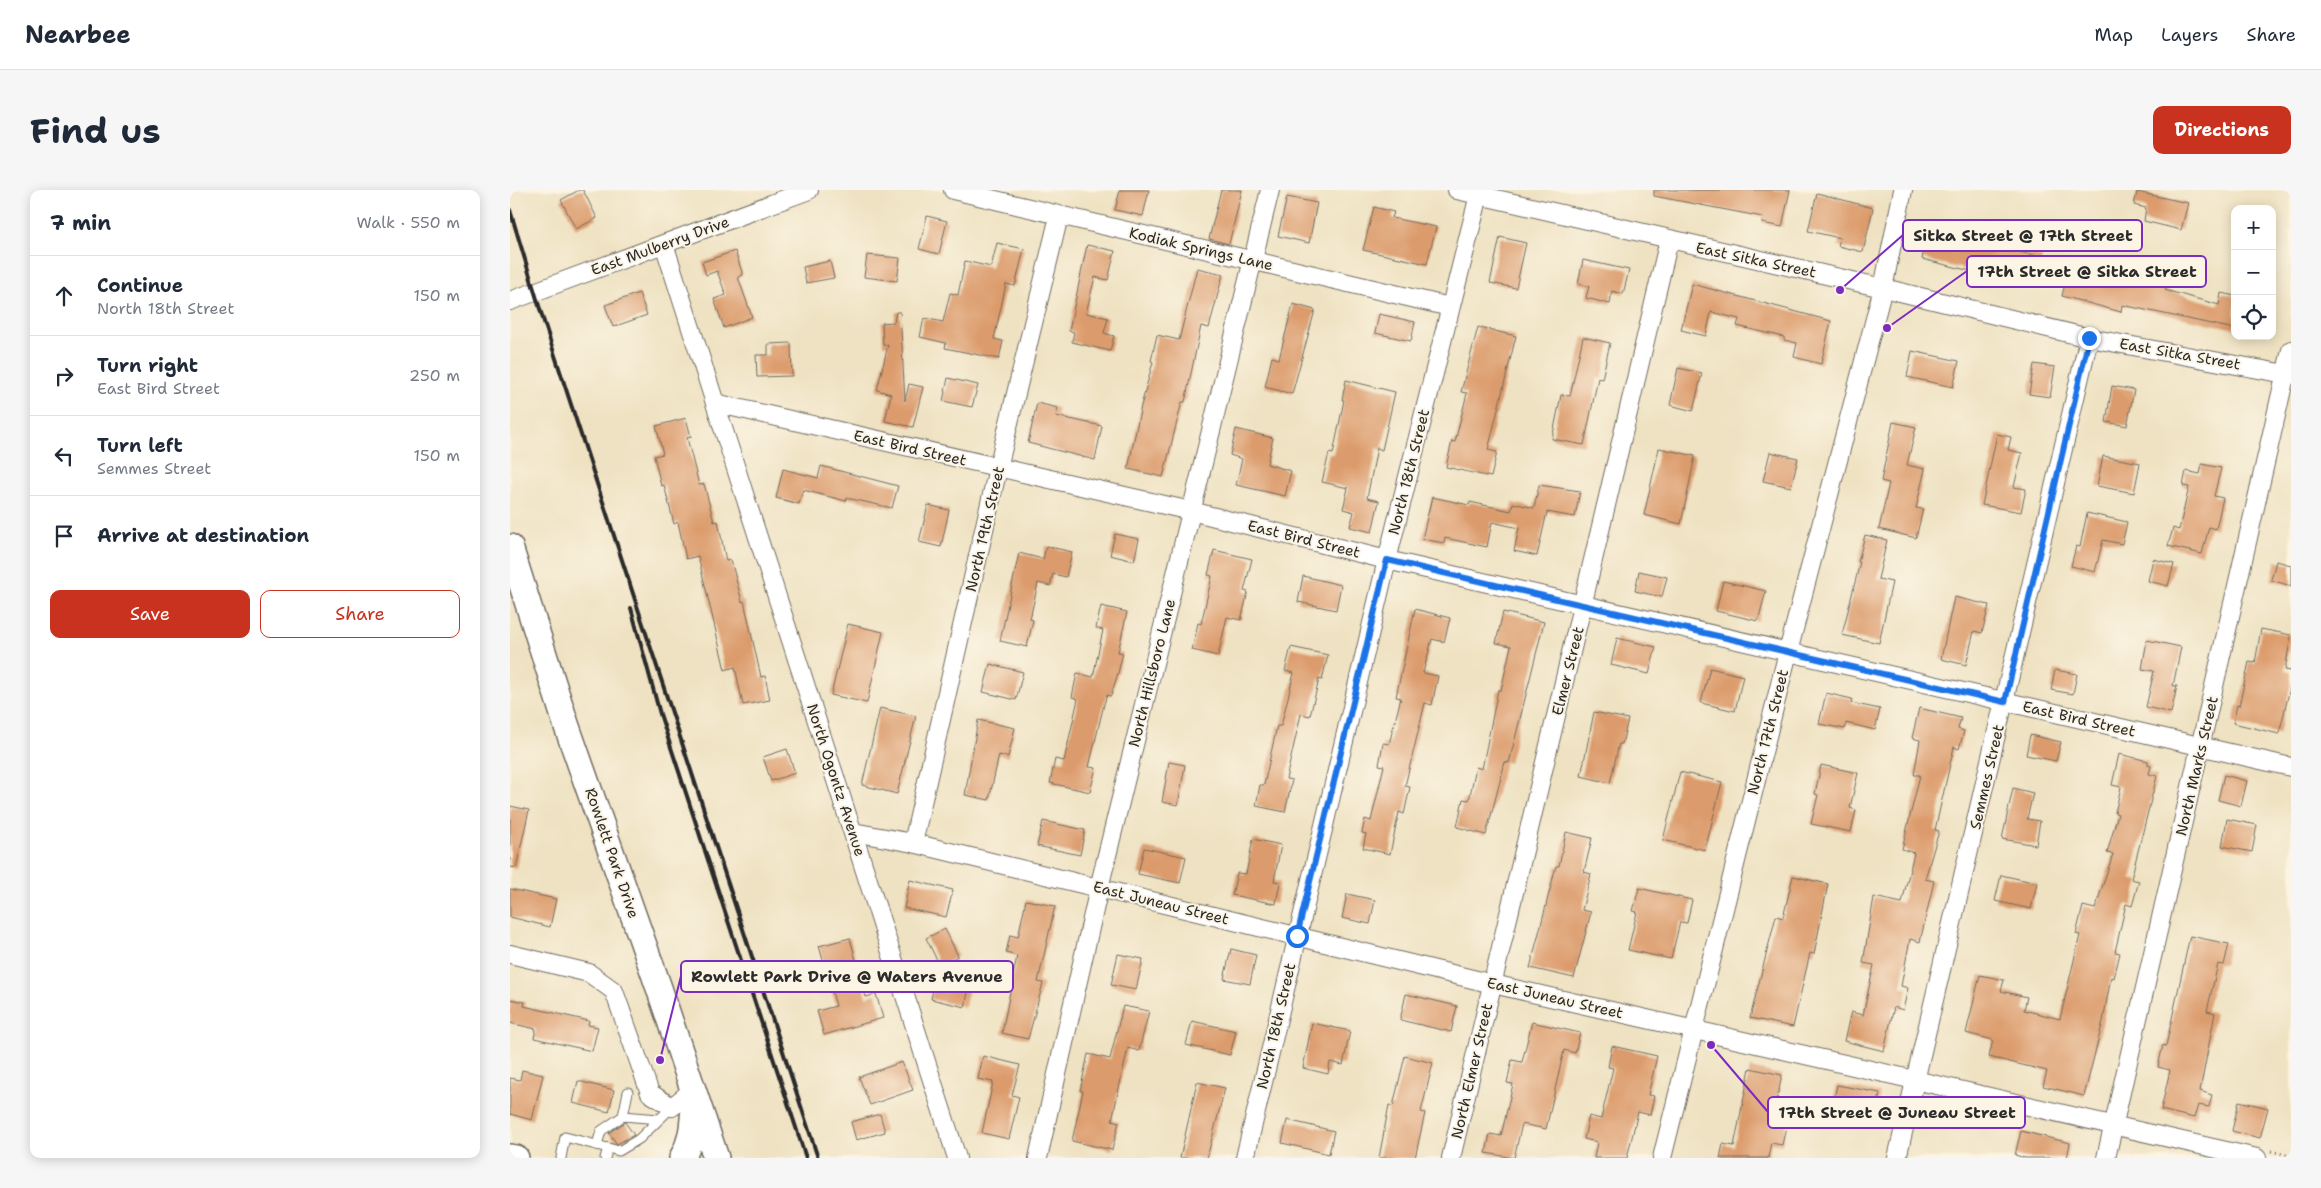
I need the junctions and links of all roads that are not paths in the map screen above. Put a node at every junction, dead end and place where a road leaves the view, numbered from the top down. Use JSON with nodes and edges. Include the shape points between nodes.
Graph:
{"nodes":[{"id":1,"x":809,"y":190,"type":"edge"},
{"id":2,"x":953,"y":190,"type":"edge"},
{"id":3,"x":1270,"y":190,"type":"edge"},
{"id":4,"x":1457,"y":190,"type":"edge"},
{"id":5,"x":1903,"y":190,"type":"edge"},
{"id":6,"x":1479,"y":195,"type":"junction"},
{"id":7,"x":1059,"y":216,"type":"junction"},
{"id":8,"x":1669,"y":240,"type":"junction"},
{"id":9,"x":664,"y":244,"type":"junction"},
{"id":10,"x":1252,"y":261,"type":"junction"},
{"id":11,"x":1883,"y":288,"type":"junction"},
{"id":12,"x":510,"y":301,"type":"edge"},
{"id":13,"x":1450,"y":307,"type":"junction"},
{"id":14,"x":2089,"y":338,"type":"junction"},
{"id":15,"x":2291,"y":350,"type":"edge"},
{"id":16,"x":2288,"y":374,"type":"edge"},
{"id":17,"x":714,"y":403,"type":"junction"},
{"id":18,"x":998,"y":468,"type":"junction"},
{"id":19,"x":1191,"y":511,"type":"junction"},
{"id":20,"x":510,"y":547,"type":"edge"},
{"id":21,"x":1387,"y":560,"type":"junction"},
{"id":22,"x":1584,"y":606,"type":"junction"},
{"id":23,"x":1788,"y":652,"type":"junction"},
{"id":24,"x":2005,"y":702,"type":"junction"},
{"id":25,"x":2202,"y":747,"type":"junction"},
{"id":26,"x":2291,"y":768,"type":"edge"},
{"id":27,"x":853,"y":832,"type":"junction"},
{"id":28,"x":913,"y":843,"type":"junction"},
{"id":29,"x":1099,"y":888,"type":"junction"},
{"id":30,"x":1297,"y":936,"type":"junction"},
{"id":31,"x":510,"y":954,"type":"edge"},
{"id":32,"x":1493,"y":984,"type":"junction"},
{"id":33,"x":1694,"y":1029,"type":"junction"},
{"id":34,"x":1916,"y":1079,"type":"junction"},
{"id":35,"x":694,"y":1089,"type":"junction"},
{"id":36,"x":628,"y":1092,"type":"dead end"},
{"id":37,"x":672,"y":1107,"type":"junction"},
{"id":38,"x":623,"y":1116,"type":"junction"},
{"id":39,"x":658,"y":1119,"type":"junction"},
{"id":40,"x":2113,"y":1126,"type":"junction"},
{"id":41,"x":597,"y":1145,"type":"junction"},
{"id":42,"x":608,"y":1148,"type":"junction"},
{"id":43,"x":510,"y":1157,"type":"edge"},
{"id":44,"x":516,"y":1158,"type":"edge"},
{"id":45,"x":560,"y":1158,"type":"edge"},
{"id":46,"x":606,"y":1158,"type":"edge"},
{"id":47,"x":682,"y":1158,"type":"edge"},
{"id":48,"x":716,"y":1158,"type":"edge"},
{"id":49,"x":957,"y":1158,"type":"edge"},
{"id":50,"x":1038,"y":1158,"type":"edge"},
{"id":51,"x":1245,"y":1158,"type":"edge"},
{"id":52,"x":1451,"y":1158,"type":"edge"},
{"id":53,"x":1662,"y":1158,"type":"edge"},
{"id":54,"x":1897,"y":1158,"type":"edge"},
{"id":55,"x":2106,"y":1158,"type":"edge"},
{"id":56,"x":2257,"y":1158,"type":"edge"}],
"edges":[{"from":1,"to":9,"type":"street","name":"East Mulberry Drive"},
{"from":2,"to":7,"type":"street","name":"Kodiak Springs Lane"},
{"from":3,"to":10,"type":"street","name":"North Hillsboro Lane"},
{"from":4,"to":6,"type":"street","name":"East Sitka Street"},
{"from":5,"to":11,"type":"street","name":"North 17th Street"},
{"from":6,"to":8,"type":"street","name":"East Sitka Street"},
{"from":6,"to":13,"type":"street","name":"North 18th Street"},
{"from":7,"to":10,"type":"street","name":"Kodiak Springs Lane"},
{"from":7,"to":18,"type":"street","name":"North 19th Street"},
{"from":8,"to":11,"type":"street","name":"East Sitka Street"},
{"from":8,"to":22,"type":"street","name":"Elmer Street"},
{"from":9,"to":12,"type":"street","name":"East Mulberry Drive"},
{"from":9,"to":17,"type":"street"},
{"from":10,"to":13,"type":"street","name":"Kodiak Springs Lane"},
{"from":10,"to":19,"type":"street","name":"North Hillsboro Lane"},
{"from":11,"to":14,"type":"street","name":"East Sitka Street"},
{"from":11,"to":23,"type":"street","name":"North 17th Street"},
{"from":13,"to":21,"type":"street","name":"North 18th Street"},
{"from":14,"to":16,"type":"street","name":"East Sitka Street"},
{"from":14,"to":24,"type":"street","name":"Semmes Street"},
{"from":15,"to":16,"type":"street","name":"North Marks Street"},
{"from":16,"to":25,"type":"street","name":"North Marks Street"},
{"from":17,"to":18,"type":"street","name":"East Bird Street"},
{"from":17,"to":27,"type":"street","name":"North Ogontz Avenue"},
{"from":18,"to":19,"type":"street","name":"East Bird Street"},
{"from":18,"to":28,"type":"street","name":"North 19th Street"},
{"from":19,"to":21,"type":"street","name":"East Bird Street"},
{"from":19,"to":29,"type":"street","name":"North Hillsboro Lane"},
{"from":20,"to":35,"type":"street","name":"Rowlett Park Drive","via":[[566,724]]},
{"from":21,"to":22,"type":"street","name":"East Bird Street"},
{"from":21,"to":30,"type":"street","name":"North 18th Street"},
{"from":22,"to":23,"type":"street","name":"East Bird Street"},
{"from":22,"to":32,"type":"street","name":"Elmer Street"},
{"from":23,"to":24,"type":"street","name":"East Bird Street"},
{"from":23,"to":33,"type":"street","name":"North 17th Street"},
{"from":24,"to":25,"type":"street","name":"East Bird Street"},
{"from":24,"to":34,"type":"street","name":"Semmes Street"},
{"from":25,"to":26,"type":"street","name":"East Bird Street"},
{"from":25,"to":40,"type":"street","name":"North Marks Street"},
{"from":27,"to":28,"type":"street","name":"East Juneau Street"},
{"from":27,"to":49,"type":"street","name":"North Ogontz Avenue"},
{"from":28,"to":29,"type":"street","name":"East Juneau Street"},
{"from":29,"to":30,"type":"street","name":"East Juneau Street"},
{"from":29,"to":50,"type":"street","name":"North Hillsboro Lane"},
{"from":30,"to":32,"type":"street","name":"East Juneau Street"},
{"from":30,"to":51,"type":"street","name":"North 18th Street"},
{"from":31,"to":37,"type":"street","via":[[589,973],[614,991],[650,1092]]},
{"from":32,"to":33,"type":"street","name":"East Juneau Street"},
{"from":32,"to":52,"type":"street","name":"North Elmer Street"},
{"from":33,"to":34,"type":"street","name":"East Juneau Street"},
{"from":33,"to":53,"type":"street","name":"North 17th Street"},
{"from":34,"to":40,"type":"street","name":"East Juneau Street"},
{"from":34,"to":54,"type":"street","name":"Semmes Street"},
{"from":35,"to":37,"type":"street"},
{"from":35,"to":47,"type":"street","via":[[693,1126]]},
{"from":35,"to":48,"type":"street","name":"Rowlett Park Drive"},
{"from":36,"to":38,"type":"lane"},
{"from":37,"to":39,"type":"lane"},
{"from":38,"to":39,"type":"lane"},
{"from":38,"to":41,"type":"lane","via":[[600,1131]]},
{"from":39,"to":42,"type":"lane","via":[[639,1139],[619,1151]]},
{"from":40,"to":55,"type":"street","name":"North Marks Street"},
{"from":40,"to":56,"type":"street","name":"East Juneau Street"},
{"from":41,"to":42,"type":"lane"},
{"from":41,"to":45,"type":"lane","via":[[565,1137]]},
{"from":42,"to":46,"type":"lane"},
{"from":43,"to":44,"type":"street"}]}
